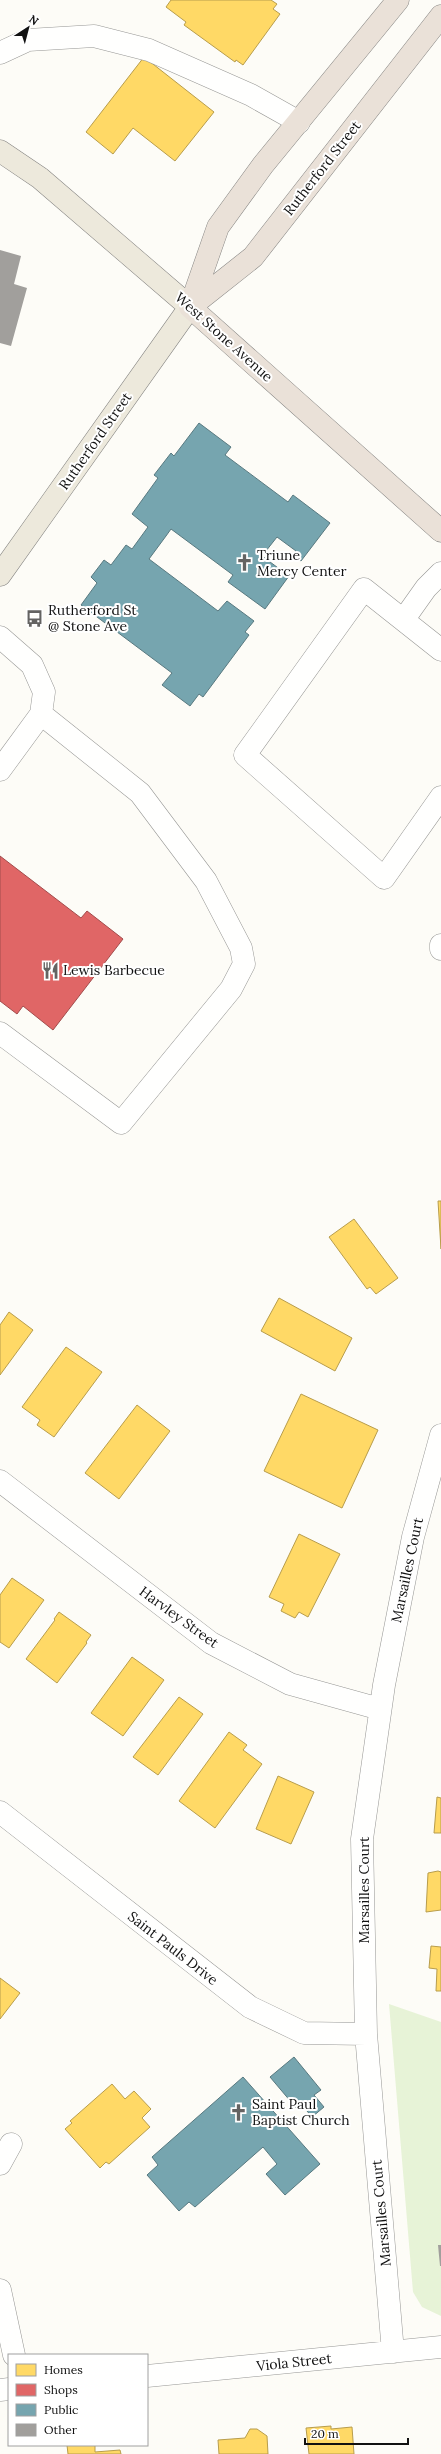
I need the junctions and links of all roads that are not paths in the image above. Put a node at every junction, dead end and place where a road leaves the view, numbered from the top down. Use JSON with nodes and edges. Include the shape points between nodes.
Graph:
{"nodes":[{"id":1,"x":398,"y":0,"type":"edge"},
{"id":2,"x":441,"y":16,"type":"edge"},
{"id":3,"x":0,"y":53,"type":"edge"},
{"id":4,"x":299,"y":122,"type":"junction"},
{"id":5,"x":0,"y":151,"type":"edge"},
{"id":6,"x":190,"y":307,"type":"junction"},
{"id":7,"x":441,"y":531,"type":"edge"},
{"id":8,"x":441,"y":573,"type":"edge"},
{"id":9,"x":0,"y":575,"type":"edge"},
{"id":10,"x":404,"y":619,"type":"junction"},
{"id":11,"x":0,"y":637,"type":"edge"},
{"id":12,"x":441,"y":650,"type":"edge"},
{"id":13,"x":41,"y":714,"type":"junction"},
{"id":14,"x":0,"y":770,"type":"edge"},
{"id":15,"x":441,"y":797,"type":"edge"},
{"id":16,"x":441,"y":945,"type":"edge"},
{"id":17,"x":441,"y":949,"type":"edge"},
{"id":18,"x":0,"y":1033,"type":"edge"},
{"id":19,"x":441,"y":1435,"type":"edge"},
{"id":20,"x":0,"y":1481,"type":"edge"},
{"id":21,"x":380,"y":1708,"type":"junction"},
{"id":22,"x":0,"y":1812,"type":"edge"},
{"id":23,"x":366,"y":2034,"type":"junction"},
{"id":24,"x":11,"y":2144,"type":"dead end"},
{"id":25,"x":0,"y":2164,"type":"edge"},
{"id":26,"x":0,"y":2290,"type":"edge"},
{"id":27,"x":441,"y":2347,"type":"edge"},
{"id":28,"x":393,"y":2352,"type":"junction"},
{"id":29,"x":14,"y":2354,"type":"edge"},
{"id":30,"x":148,"y":2376,"type":"edge"}],
"edges":[{"from":1,"to":4,"type":"highway","name":"Rutherford Street"},
{"from":2,"to":6,"type":"highway","name":"Rutherford Street","via":[[253,257]]},
{"from":3,"to":4,"type":"street","via":[[28,40],[94,36],[149,50],[258,98]]},
{"from":4,"to":6,"type":"highway","name":"Rutherford Street","via":[[263,165],[218,227]]},
{"from":5,"to":6,"type":"main road","name":"West Stone Avenue","via":[[40,178]]},
{"from":6,"to":7,"type":"highway","name":"West Stone Avenue"},
{"from":6,"to":9,"type":"main road","name":"Rutherford Street"},
{"from":8,"to":10,"type":"street"},
{"from":10,"to":12,"type":"street"},
{"from":10,"to":15,"type":"street","via":[[364,590],[245,755],[384,878]]},
{"from":11,"to":13,"type":"street","via":[[32,666],[44,692]]},
{"from":13,"to":14,"type":"street"},
{"from":13,"to":18,"type":"street","via":[[140,793],[206,881],[241,948],[244,964],[231,989],[121,1123]]},
{"from":16,"to":17,"type":"street"},
{"from":19,"to":21,"type":"street","name":"Marsailles Court","via":[[413,1537]]},
{"from":20,"to":21,"type":"street","name":"Harvley Street","via":[[211,1643],[290,1684]]},
{"from":21,"to":23,"type":"street","name":"Marsailles Court","via":[[362,1839]]},
{"from":22,"to":23,"type":"street","name":"Saint Pauls Drive","via":[[250,2007],[304,2033]]},
{"from":23,"to":28,"type":"street","name":"Marsailles Court"},
{"from":24,"to":25,"type":"street"},
{"from":26,"to":29,"type":"street"},
{"from":27,"to":28,"type":"street","name":"Viola Street"},
{"from":28,"to":30,"type":"street","name":"Viola Street"}]}
